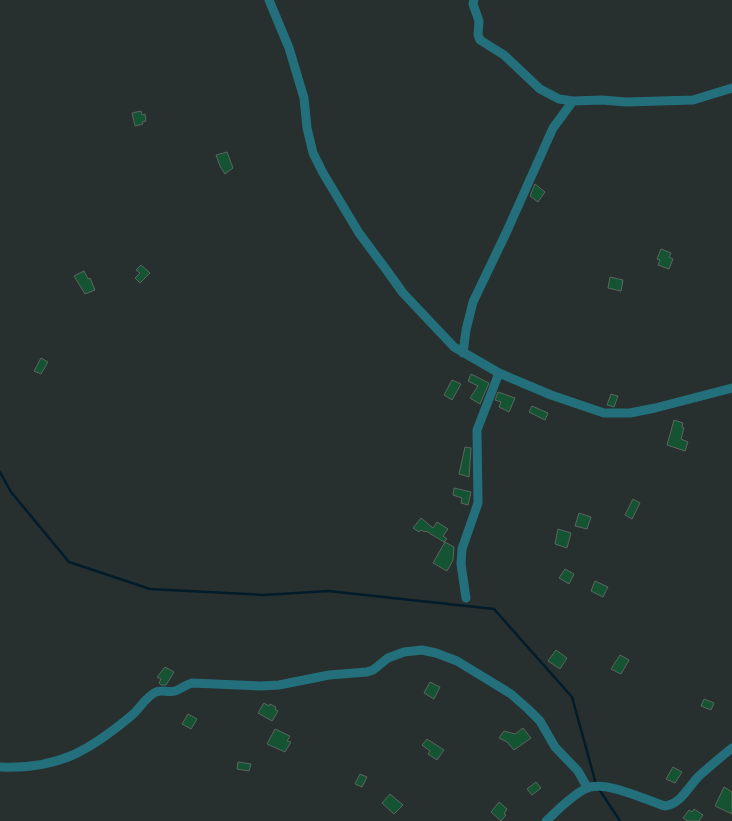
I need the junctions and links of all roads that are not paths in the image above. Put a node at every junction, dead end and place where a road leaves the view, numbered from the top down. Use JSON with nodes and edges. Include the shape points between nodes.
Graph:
{"nodes":[{"id":1,"x":270,"y":0,"type":"edge"},
{"id":2,"x":474,"y":0,"type":"edge"},
{"id":3,"x":732,"y":88,"type":"edge"},
{"id":4,"x":573,"y":102,"type":"junction"},
{"id":5,"x":463,"y":353,"type":"junction"},
{"id":6,"x":499,"y":373,"type":"junction"},
{"id":7,"x":732,"y":388,"type":"edge"},
{"id":8,"x":466,"y":598,"type":"dead end"},
{"id":9,"x":732,"y":748,"type":"edge"},
{"id":10,"x":0,"y":767,"type":"edge"},
{"id":11,"x":587,"y":787,"type":"junction"},
{"id":12,"x":546,"y":821,"type":"edge"}],
"edges":[{"from":1,"to":5,"type":"street","via":[[290,48],[304,98],[313,153],[323,173],[359,233],[403,293]]},
{"from":2,"to":4,"type":"street","via":[[472,4],[479,21],[480,40],[504,55],[540,89]]},
{"from":3,"to":4,"type":"street","via":[[694,100]]},
{"from":4,"to":5,"type":"street","via":[[553,128],[472,302]]},
{"from":5,"to":6,"type":"street"},
{"from":6,"to":7,"type":"street","via":[[576,404],[612,414],[655,408]]},
{"from":6,"to":8,"type":"street","via":[[478,430],[478,503],[462,557]]},
{"from":9,"to":11,"type":"street","via":[[671,805],[665,806],[622,789]]},
{"from":10,"to":11,"type":"street","via":[[51,764],[80,752],[134,714],[146,699],[160,690],[175,691],[192,683],[279,685],[329,675],[362,673],[388,658],[422,650],[457,662],[511,694],[540,721],[555,747],[578,771]]},
{"from":11,"to":12,"type":"street"}]}
